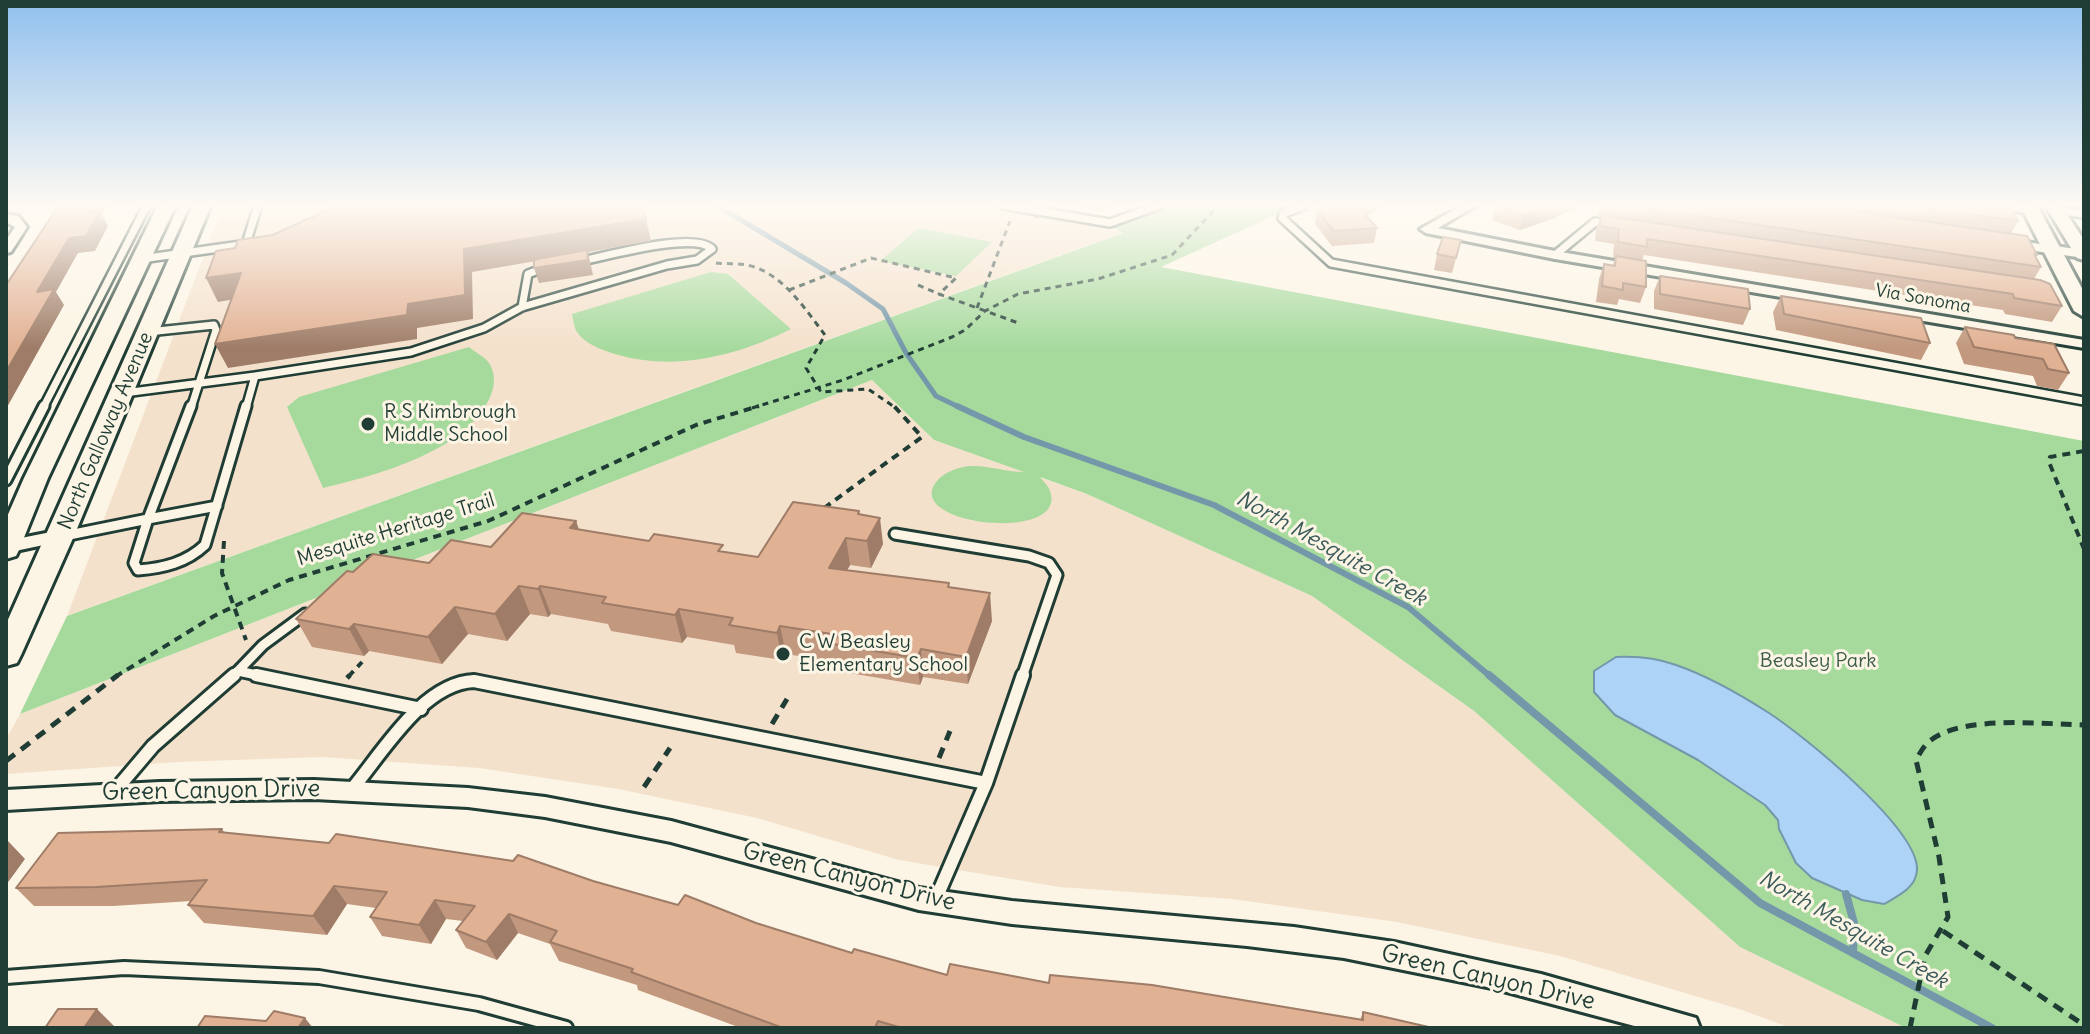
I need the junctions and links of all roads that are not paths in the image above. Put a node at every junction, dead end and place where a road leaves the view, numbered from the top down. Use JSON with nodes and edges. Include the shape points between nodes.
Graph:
{"nodes":[{"id":1,"x":122,"y":253,"type":"edge"},
{"id":2,"x":144,"y":253,"type":"edge"},
{"id":3,"x":180,"y":253,"type":"edge"},
{"id":4,"x":182,"y":253,"type":"edge"},
{"id":5,"x":621,"y":253,"type":"edge"},
{"id":6,"x":709,"y":253,"type":"edge"},
{"id":7,"x":1320,"y":253,"type":"edge"},
{"id":8,"x":1546,"y":253,"type":"edge"},
{"id":9,"x":2055,"y":253,"type":"edge"},
{"id":10,"x":1555,"y":255,"type":"joint"},
{"id":11,"x":141,"y":259,"type":"junction"},
{"id":12,"x":569,"y":263,"type":"edge"},
{"id":13,"x":555,"y":266,"type":"edge"},
{"id":14,"x":2076,"y":301,"type":"edge"},
{"id":15,"x":522,"y":307,"type":"junction"},
{"id":16,"x":148,"y":332,"type":"junction"},
{"id":17,"x":2084,"y":344,"type":"edge"},
{"id":18,"x":255,"y":376,"type":"junction"},
{"id":19,"x":201,"y":381,"type":"junction"},
{"id":20,"x":122,"y":393,"type":"junction"},
{"id":21,"x":73,"y":400,"type":"junction"},
{"id":22,"x":2084,"y":401,"type":"edge"},
{"id":23,"x":6,"y":480,"type":"edge"},
{"id":24,"x":217,"y":506,"type":"junction"},
{"id":25,"x":148,"y":519,"type":"junction"},
{"id":26,"x":895,"y":534,"type":"dead end"},
{"id":27,"x":61,"y":536,"type":"junction"},
{"id":28,"x":6,"y":548,"type":"edge"},
{"id":29,"x":313,"y":608,"type":"edge"},
{"id":30,"x":6,"y":655,"type":"edge"},
{"id":31,"x":238,"y":671,"type":"junction"},
{"id":32,"x":421,"y":709,"type":"junction"},
{"id":33,"x":986,"y":783,"type":"junction"},
{"id":34,"x":352,"y":789,"type":"junction"},
{"id":35,"x":114,"y":792,"type":"junction"},
{"id":36,"x":6,"y":800,"type":"edge"},
{"id":37,"x":935,"y":901,"type":"junction"},
{"id":38,"x":6,"y":977,"type":"edge"},
{"id":39,"x":566,"y":1028,"type":"edge"},
{"id":40,"x":1686,"y":1028,"type":"edge"}],
"edges":[{"from":1,"to":23,"type":"lane"},
{"from":2,"to":11,"type":"main road","name":"North Galloway Avenue"},
{"from":3,"to":11,"type":"lane"},
{"from":4,"to":16,"type":"main road","name":"North Galloway Avenue"},
{"from":5,"to":12,"type":"lane"},
{"from":6,"to":15,"type":"lane","via":[[691,264],[667,265]]},
{"from":7,"to":22,"type":"lane","via":[[1331,263]]},
{"from":8,"to":10,"type":"street","name":"Via Sonoma"},
{"from":9,"to":14,"type":"main road"},
{"from":10,"to":17,"type":"street","name":"Via Sonoma"},
{"from":11,"to":21,"type":"main road","name":"North Galloway Avenue"},
{"from":13,"to":15,"type":"lane","via":[[528,274]]},
{"from":15,"to":18,"type":"lane","via":[[484,328],[411,352]]},
{"from":16,"to":19,"type":"lane","via":[[214,325]]},
{"from":16,"to":20,"type":"main road","name":"North Galloway Avenue"},
{"from":18,"to":19,"type":"lane"},
{"from":18,"to":24,"type":"lane"},
{"from":19,"to":20,"type":"lane"},
{"from":19,"to":25,"type":"lane"},
{"from":20,"to":21,"type":"main road"},
{"from":20,"to":27,"type":"main road","name":"North Galloway Avenue"},
{"from":21,"to":28,"type":"main road","name":"North Galloway Avenue"},
{"from":24,"to":25,"type":"lane"},
{"from":24,"to":25,"type":"lane","via":[[205,545],[195,556],[138,570],[134,563]]},
{"from":25,"to":27,"type":"lane"},
{"from":26,"to":33,"type":"lane","via":[[1029,556],[1049,563],[1057,575]]},
{"from":27,"to":28,"type":"street"},
{"from":27,"to":30,"type":"main road","name":"North Galloway Avenue"},
{"from":29,"to":31,"type":"lane"},
{"from":31,"to":32,"type":"lane"},
{"from":31,"to":35,"type":"lane","via":[[145,755]]},
{"from":32,"to":33,"type":"lane","via":[[450,684],[479,681]]},
{"from":32,"to":34,"type":"lane"},
{"from":33,"to":37,"type":"lane"},
{"from":34,"to":35,"type":"street","name":"Green Canyon Drive"},
{"from":34,"to":37,"type":"street","name":"Green Canyon Drive","via":[[486,798],[621,820]]},
{"from":35,"to":36,"type":"street","name":"Green Canyon Drive"},
{"from":37,"to":40,"type":"street","name":"Green Canyon Drive","via":[[1294,939],[1455,965]]},
{"from":38,"to":39,"type":"lane","via":[[124,968],[319,977],[479,1004]]}]}
